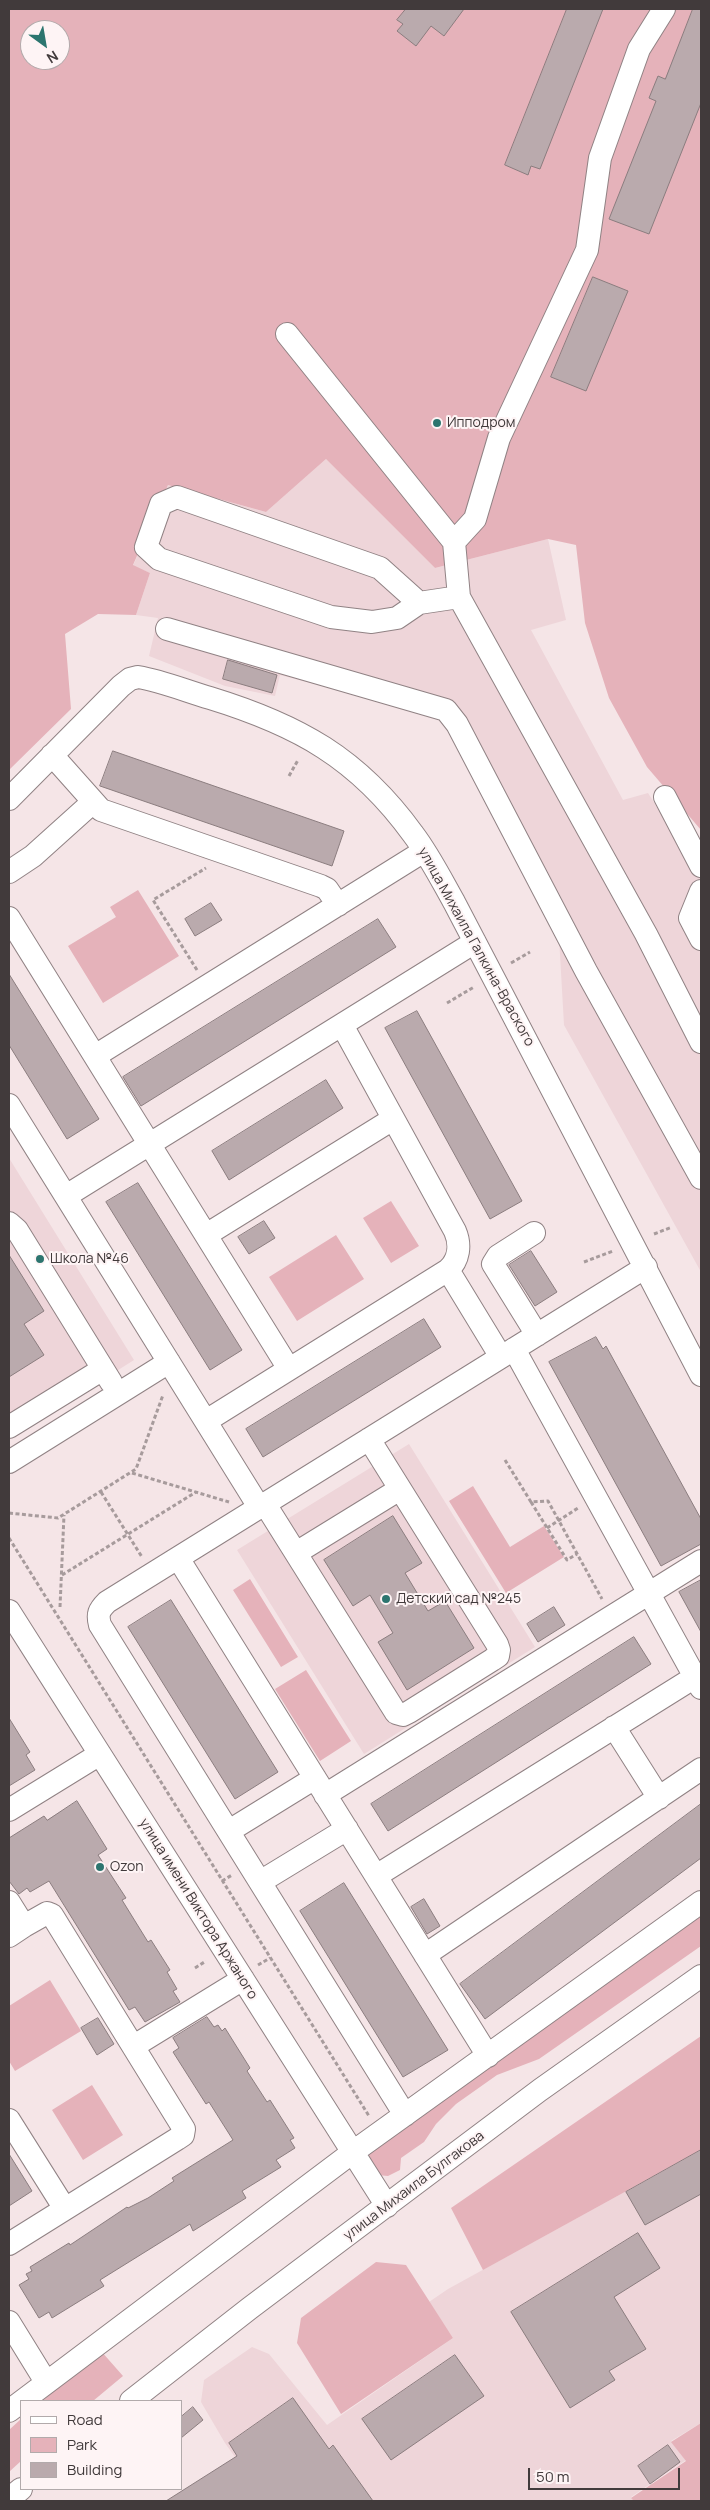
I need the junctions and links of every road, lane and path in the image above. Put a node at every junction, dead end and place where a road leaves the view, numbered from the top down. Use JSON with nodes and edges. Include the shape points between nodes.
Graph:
{"nodes":[{"id":1,"x":664,"y":9,"type":"edge"},
{"id":2,"x":287,"y":334,"type":"dead end"},
{"id":3,"x":454,"y":542,"type":"junction"},
{"id":4,"x":459,"y":598,"type":"junction"},
{"id":5,"x":419,"y":603,"type":"junction"},
{"id":6,"x":166,"y":629,"type":"dead end"},
{"id":7,"x":52,"y":755,"type":"junction"},
{"id":8,"x":298,"y":760,"type":"dead end"},
{"id":9,"x":289,"y":776,"type":"dead end"},
{"id":10,"x":665,"y":797,"type":"dead end"},
{"id":11,"x":9,"y":799,"type":"edge"},
{"id":12,"x":93,"y":802,"type":"junction"},
{"id":13,"x":424,"y":851,"type":"junction"},
{"id":14,"x":228,"y":854,"type":"junction"},
{"id":15,"x":701,"y":866,"type":"edge"},
{"id":16,"x":9,"y":872,"type":"edge"},
{"id":17,"x":701,"y":891,"type":"edge"},
{"id":18,"x":338,"y":905,"type":"junction"},
{"id":19,"x":9,"y":918,"type":"edge"},
{"id":20,"x":701,"y":939,"type":"edge"},
{"id":21,"x":475,"y":942,"type":"junction"},
{"id":22,"x":530,"y":952,"type":"dead end"},
{"id":23,"x":511,"y":963,"type":"dead end"},
{"id":24,"x":207,"y":986,"type":"junction"},
{"id":25,"x":474,"y":987,"type":"dead end"},
{"id":26,"x":447,"y":1004,"type":"dead end"},
{"id":27,"x":342,"y":1024,"type":"junction"},
{"id":28,"x":701,"y":1042,"type":"edge"},
{"id":29,"x":95,"y":1056,"type":"junction"},
{"id":30,"x":9,"y":1105,"type":"edge"},
{"id":31,"x":394,"y":1119,"type":"junction"},
{"id":32,"x":150,"y":1144,"type":"junction"},
{"id":33,"x":701,"y":1178,"type":"edge"},
{"id":34,"x":66,"y":1196,"type":"junction"},
{"id":35,"x":9,"y":1223,"type":"edge"},
{"id":36,"x":672,"y":1227,"type":"dead end"},
{"id":37,"x":534,"y":1233,"type":"dead end"},
{"id":38,"x":654,"y":1234,"type":"dead end"},
{"id":39,"x":206,"y":1235,"type":"junction"},
{"id":40,"x":613,"y":1251,"type":"dead end"},
{"id":41,"x":584,"y":1262,"type":"dead end"},
{"id":42,"x":646,"y":1267,"type":"junction"},
{"id":43,"x":448,"y":1270,"type":"junction"},
{"id":44,"x":536,"y":1335,"type":"junction"},
{"id":45,"x":508,"y":1353,"type":"junction"},
{"id":46,"x":169,"y":1362,"type":"junction"},
{"id":47,"x":103,"y":1369,"type":"junction"},
{"id":48,"x":289,"y":1369,"type":"junction"},
{"id":49,"x":701,"y":1376,"type":"edge"},
{"id":50,"x":118,"y":1393,"type":"junction"},
{"id":51,"x":164,"y":1395,"type":"dead end"},
{"id":52,"x":206,"y":1421,"type":"junction"},
{"id":53,"x":9,"y":1427,"type":"edge"},
{"id":54,"x":369,"y":1439,"type":"junction"},
{"id":55,"x":505,"y":1460,"type":"dead end"},
{"id":56,"x":9,"y":1462,"type":"edge"},
{"id":57,"x":132,"y":1472,"type":"junction"},
{"id":58,"x":400,"y":1489,"type":"junction"},
{"id":59,"x":101,"y":1492,"type":"junction"},
{"id":60,"x":196,"y":1492,"type":"junction"},
{"id":61,"x":596,"y":1497,"type":"junction"},
{"id":62,"x":230,"y":1502,"type":"dead end"},
{"id":63,"x":531,"y":1502,"type":"junction"},
{"id":64,"x":262,"y":1506,"type":"junction"},
{"id":65,"x":9,"y":1512,"type":"edge"},
{"id":66,"x":64,"y":1515,"type":"junction"},
{"id":67,"x":559,"y":1520,"type":"junction"},
{"id":68,"x":547,"y":1528,"type":"junction"},
{"id":69,"x":127,"y":1534,"type":"junction"},
{"id":70,"x":9,"y":1538,"type":"edge"},
{"id":71,"x":296,"y":1553,"type":"junction"},
{"id":72,"x":577,"y":1554,"type":"junction"},
{"id":73,"x":178,"y":1558,"type":"junction"},
{"id":74,"x":701,"y":1561,"type":"edge"},
{"id":75,"x":146,"y":1564,"type":"dead end"},
{"id":76,"x":62,"y":1575,"type":"junction"},
{"id":77,"x":649,"y":1593,"type":"junction"},
{"id":78,"x":60,"y":1607,"type":"dead end"},
{"id":79,"x":9,"y":1611,"type":"edge"},
{"id":80,"x":612,"y":1617,"type":"junction"},
{"id":81,"x":698,"y":1683,"type":"edge"},
{"id":82,"x":614,"y":1727,"type":"junction"},
{"id":83,"x":100,"y":1754,"type":"junction"},
{"id":84,"x":701,"y":1769,"type":"edge"},
{"id":85,"x":320,"y":1786,"type":"junction"},
{"id":86,"x":659,"y":1798,"type":"junction"},
{"id":87,"x":9,"y":1810,"type":"edge"},
{"id":88,"x":347,"y":1829,"type":"junction"},
{"id":89,"x":229,"y":1831,"type":"junction"},
{"id":90,"x":376,"y":1876,"type":"junction"},
{"id":91,"x":260,"y":1882,"type":"junction"},
{"id":92,"x":9,"y":1902,"type":"edge"},
{"id":93,"x":701,"y":1902,"type":"edge"},
{"id":94,"x":16,"y":1931,"type":"edge"},
{"id":95,"x":425,"y":1956,"type":"junction"},
{"id":96,"x":213,"y":1957,"type":"dead end"},
{"id":97,"x":195,"y":1968,"type":"dead end"},
{"id":98,"x":701,"y":1976,"type":"edge"},
{"id":99,"x":243,"y":1979,"type":"junction"},
{"id":100,"x":134,"y":2046,"type":"junction"},
{"id":101,"x":488,"y":2056,"type":"junction"},
{"id":102,"x":405,"y":2115,"type":"junction"},
{"id":103,"x":369,"y":2117,"type":"dead end"},
{"id":104,"x":9,"y":2120,"type":"edge"},
{"id":105,"x":353,"y":2152,"type":"junction"},
{"id":106,"x":387,"y":2206,"type":"junction"},
{"id":107,"x":64,"y":2209,"type":"junction"},
{"id":108,"x":9,"y":2244,"type":"edge"},
{"id":109,"x":9,"y":2322,"type":"edge"},
{"id":110,"x":46,"y":2382,"type":"junction"},
{"id":111,"x":23,"y":2400,"type":"edge"},
{"id":112,"x":132,"y":2400,"type":"edge"},
{"id":113,"x":20,"y":2402,"type":"edge"},
{"id":114,"x":9,"y":2411,"type":"edge"},
{"id":115,"x":20,"y":2489,"type":"edge"},
{"id":116,"x":9,"y":2499,"type":"edge"}],
"edges":[{"from":1,"to":3,"type":"street","via":[[639,49],[600,158],[587,250],[499,438],[476,518]]},
{"from":2,"to":3,"type":"street"},
{"from":3,"to":4,"type":"street"},
{"from":4,"to":5,"type":"street"},
{"from":4,"to":28,"type":"street","via":[[646,934]]},
{"from":5,"to":5,"type":"street","via":[[397,618],[372,622],[331,617],[159,559],[146,547],[161,504],[177,498],[380,568]]},
{"from":6,"to":33,"type":"street","via":[[446,710],[457,724],[586,971]]},
{"from":7,"to":11,"type":"street","name":"улица Михаила Галкина-Враского"},
{"from":7,"to":12,"type":"street"},
{"from":7,"to":13,"type":"street","name":"улица Михаила Галкина-Враского","via":[[120,686],[130,679],[146,678],[250,710],[326,747],[388,801]]},
{"from":8,"to":9,"type":"path"},
{"from":10,"to":15,"type":"street"},
{"from":12,"to":14,"type":"street","via":[[101,810]]},
{"from":12,"to":16,"type":"street","via":[[34,856]]},
{"from":13,"to":18,"type":"street"},
{"from":13,"to":21,"type":"street","name":"улица Михаила Галкина-Враского"},
{"from":14,"to":18,"type":"street","via":[[321,886]]},
{"from":14,"to":24,"type":"path","via":[[154,900]]},
{"from":17,"to":20,"type":"street","via":[[690,918]]},
{"from":18,"to":24,"type":"street"},
{"from":19,"to":29,"type":"street"},
{"from":21,"to":27,"type":"street"},
{"from":21,"to":42,"type":"street","name":"улица Михаила Галкина-Враского"},
{"from":22,"to":23,"type":"path"},
{"from":24,"to":29,"type":"street"},
{"from":25,"to":26,"type":"path"},
{"from":27,"to":31,"type":"street"},
{"from":27,"to":32,"type":"street"},
{"from":29,"to":32,"type":"street"},
{"from":30,"to":34,"type":"street"},
{"from":31,"to":39,"type":"street"},
{"from":31,"to":43,"type":"street","via":[[459,1240],[456,1258]]},
{"from":32,"to":34,"type":"street"},
{"from":32,"to":39,"type":"street"},
{"from":34,"to":46,"type":"street"},
{"from":35,"to":47,"type":"street"},
{"from":36,"to":38,"type":"path"},
{"from":37,"to":44,"type":"street","via":[[498,1256],[493,1264]]},
{"from":39,"to":48,"type":"street"},
{"from":40,"to":41,"type":"path"},
{"from":42,"to":44,"type":"street"},
{"from":42,"to":49,"type":"street","name":"улица Михаила Галкина-Враского"},
{"from":43,"to":45,"type":"street"},
{"from":43,"to":48,"type":"street"},
{"from":44,"to":45,"type":"street"},
{"from":45,"to":54,"type":"street"},
{"from":45,"to":61,"type":"street"},
{"from":46,"to":50,"type":"street"},
{"from":46,"to":52,"type":"street"},
{"from":47,"to":50,"type":"street"},
{"from":47,"to":53,"type":"street"},
{"from":48,"to":52,"type":"street"},
{"from":50,"to":56,"type":"street"},
{"from":51,"to":57,"type":"path","via":[[136,1470]]},
{"from":52,"to":64,"type":"street"},
{"from":54,"to":58,"type":"street"},
{"from":54,"to":64,"type":"street"},
{"from":55,"to":63,"type":"path"},
{"from":57,"to":59,"type":"path"},
{"from":57,"to":60,"type":"path"},
{"from":58,"to":71,"type":"street"},
{"from":58,"to":71,"type":"street","via":[[500,1650],[498,1656],[409,1712],[403,1715],[392,1708]]},
{"from":59,"to":66,"type":"path"},
{"from":59,"to":69,"type":"path"},
{"from":60,"to":62,"type":"path"},
{"from":60,"to":69,"type":"path"},
{"from":61,"to":67,"type":"path"},
{"from":61,"to":77,"type":"street"},
{"from":63,"to":67,"type":"path","via":[[548,1501]]},
{"from":63,"to":68,"type":"path"},
{"from":64,"to":71,"type":"street"},
{"from":64,"to":73,"type":"street"},
{"from":65,"to":66,"type":"path","via":[[58,1518]]},
{"from":66,"to":76,"type":"path"},
{"from":67,"to":68,"type":"path"},
{"from":67,"to":72,"type":"path"},
{"from":68,"to":72,"type":"path","via":[[567,1560]]},
{"from":69,"to":75,"type":"path"},
{"from":69,"to":76,"type":"path"},
{"from":70,"to":103,"type":"path"},
{"from":72,"to":80,"type":"path"},
{"from":73,"to":85,"type":"street"},
{"from":73,"to":89,"type":"street","via":[[106,1602],[97,1616]]},
{"from":74,"to":77,"type":"street"},
{"from":76,"to":78,"type":"path"},
{"from":77,"to":80,"type":"street"},
{"from":77,"to":81,"type":"street"},
{"from":79,"to":83,"type":"street","name":"улица имени Виктора Аржаного"},
{"from":80,"to":85,"type":"street"},
{"from":81,"to":82,"type":"street"},
{"from":82,"to":86,"type":"street"},
{"from":82,"to":90,"type":"street"},
{"from":83,"to":87,"type":"street"},
{"from":83,"to":99,"type":"street","name":"улица имени Виктора Аржаного"},
{"from":84,"to":86,"type":"street"},
{"from":85,"to":88,"type":"street"},
{"from":85,"to":89,"type":"street"},
{"from":86,"to":95,"type":"street"},
{"from":88,"to":90,"type":"street"},
{"from":88,"to":91,"type":"street"},
{"from":89,"to":91,"type":"street"},
{"from":90,"to":95,"type":"street"},
{"from":91,"to":102,"type":"street"},
{"from":92,"to":94,"type":"street"},
{"from":93,"to":101,"type":"street"},
{"from":94,"to":100,"type":"street","via":[[47,1913],[52,1915]]},
{"from":95,"to":101,"type":"street"},
{"from":96,"to":97,"type":"path"},
{"from":98,"to":106,"type":"street","name":"улица Михаила Булгакова","via":[[540,2090]]},
{"from":99,"to":100,"type":"street"},
{"from":99,"to":105,"type":"street","name":"улица имени Виктора Аржаного"},
{"from":100,"to":107,"type":"street","via":[[182,2124],[183,2135]]},
{"from":101,"to":102,"type":"street"},
{"from":102,"to":105,"type":"street"},
{"from":104,"to":107,"type":"street"},
{"from":105,"to":106,"type":"street","name":"улица имени Виктора Аржаного"},
{"from":105,"to":110,"type":"street"},
{"from":106,"to":112,"type":"street","name":"улица Михаила Булгакова"},
{"from":107,"to":108,"type":"street"},
{"from":109,"to":110,"type":"street"},
{"from":110,"to":111,"type":"street"},
{"from":113,"to":114,"type":"street"},
{"from":115,"to":116,"type":"street"}]}
